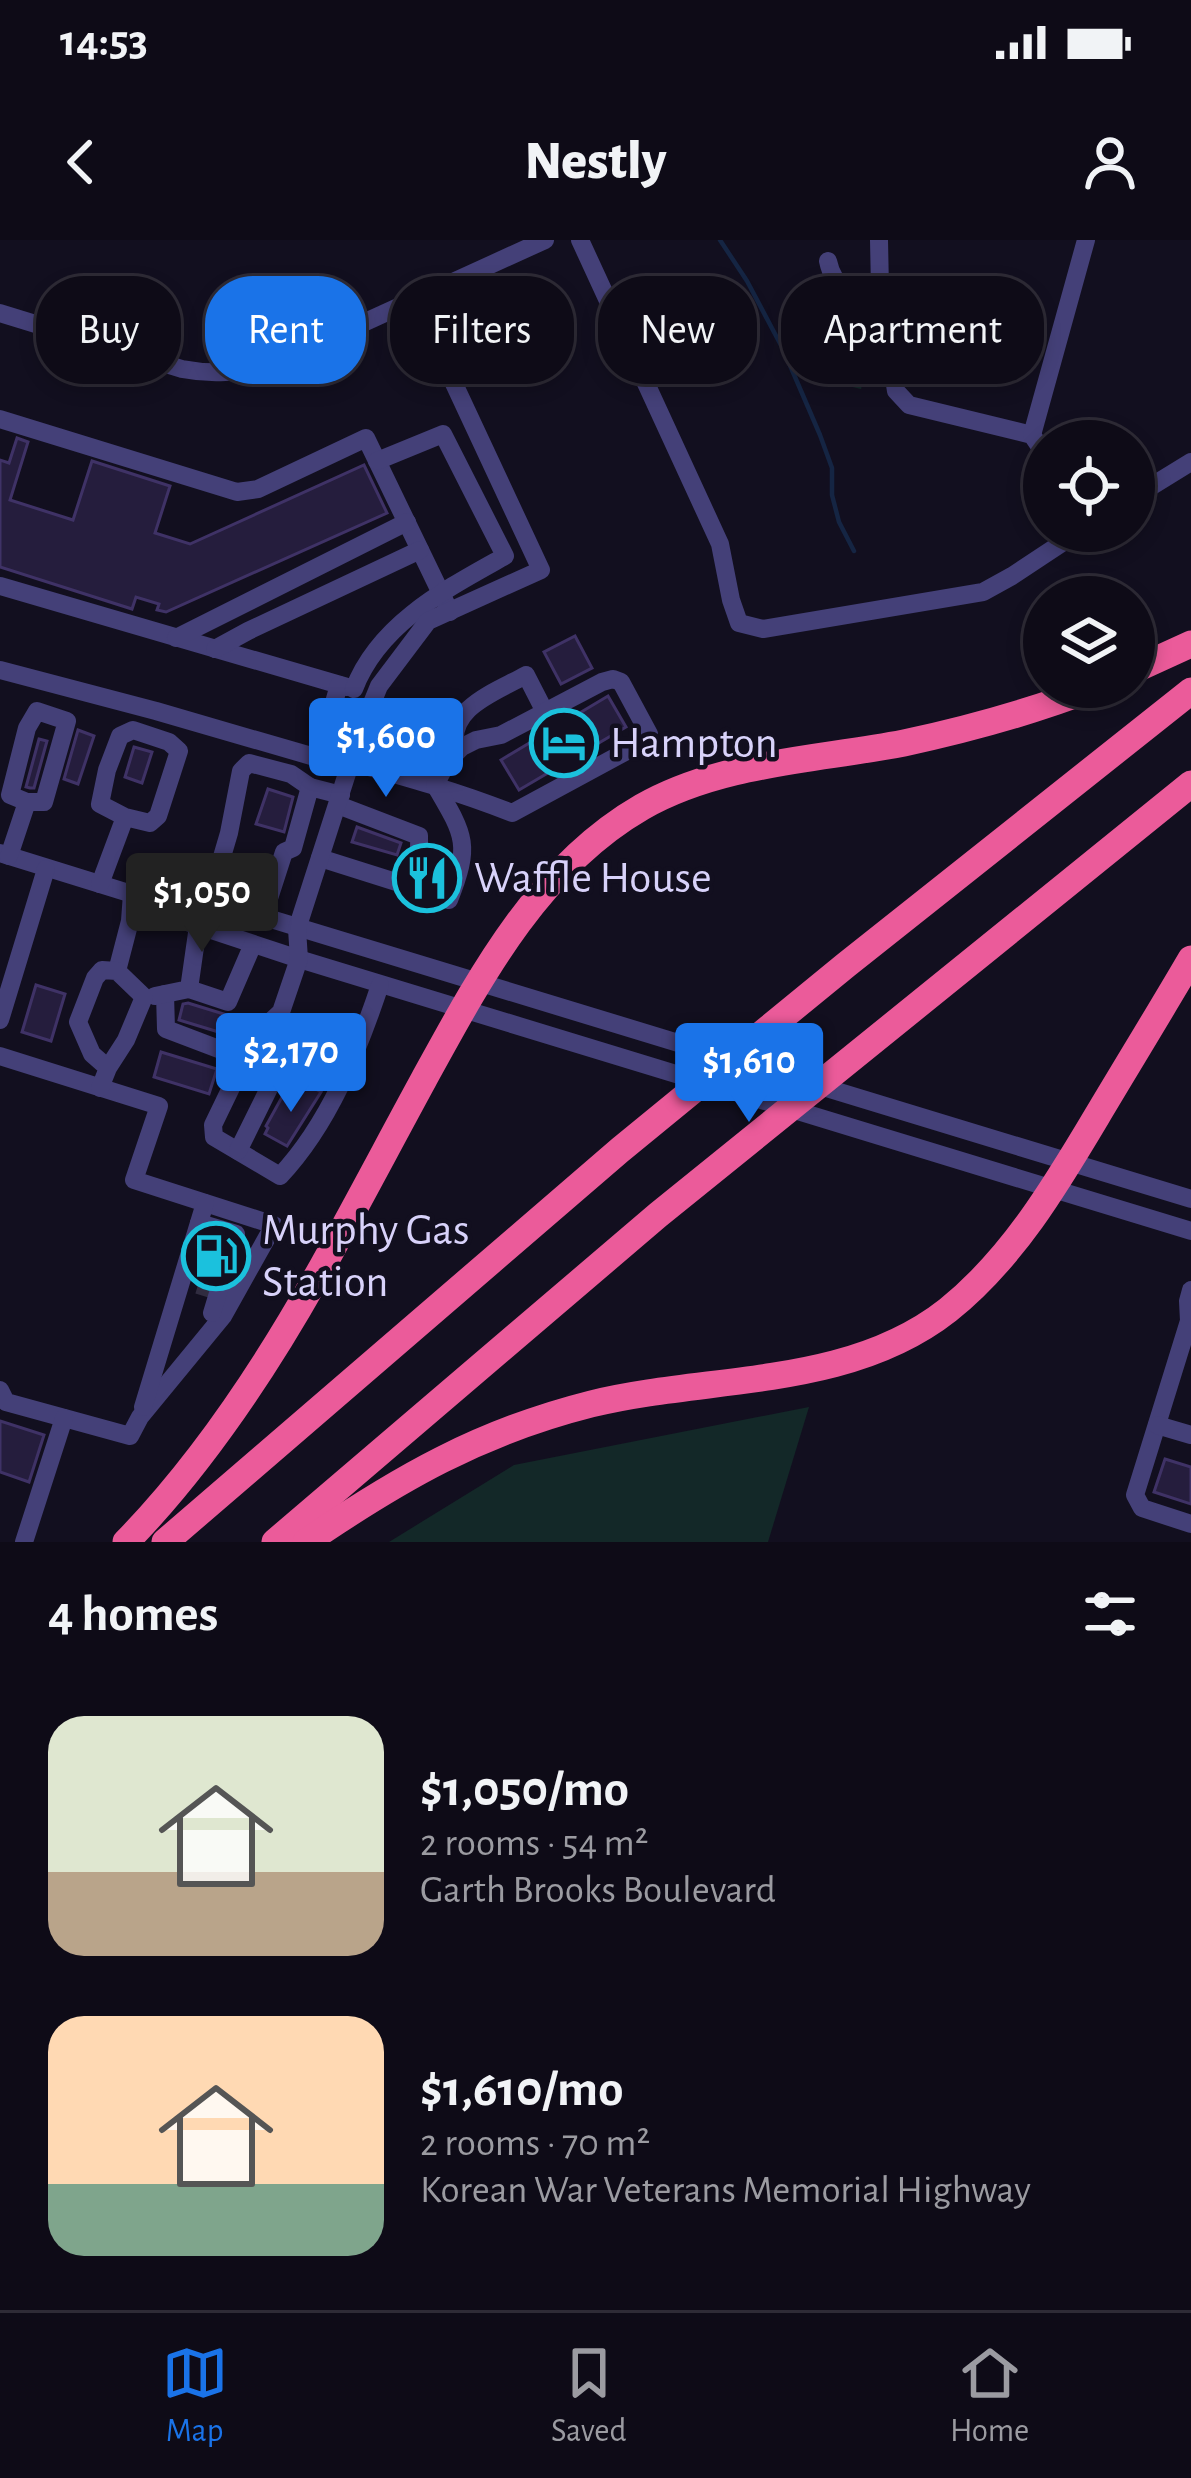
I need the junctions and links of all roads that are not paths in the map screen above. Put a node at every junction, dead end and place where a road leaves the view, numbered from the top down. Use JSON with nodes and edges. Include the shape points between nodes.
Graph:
{"nodes":[{"id":1,"x":545,"y":240,"type":"edge"},
{"id":2,"x":580,"y":240,"type":"edge"},
{"id":3,"x":879,"y":240,"type":"edge"},
{"id":4,"x":1086,"y":240,"type":"edge"},
{"id":5,"x":828,"y":261,"type":"dead end"},
{"id":6,"x":467,"y":276,"type":"edge"},
{"id":7,"x":831,"y":276,"type":"edge"},
{"id":8,"x":880,"y":276,"type":"edge"},
{"id":9,"x":390,"y":311,"type":"edge"},
{"id":10,"x":0,"y":313,"type":"edge"},
{"id":11,"x":454,"y":384,"type":"edge"},
{"id":12,"x":895,"y":384,"type":"edge"},
{"id":13,"x":0,"y":419,"type":"edge"},
{"id":14,"x":1036,"y":420,"type":"edge"},
{"id":15,"x":1023,"y":433,"type":"edge"},
{"id":16,"x":377,"y":461,"type":"junction"},
{"id":17,"x":1191,"y":462,"type":"edge"},
{"id":18,"x":1155,"y":484,"type":"edge"},
{"id":19,"x":406,"y":522,"type":"junction"},
{"id":20,"x":420,"y":550,"type":"junction"},
{"id":21,"x":1048,"y":552,"type":"edge"},
{"id":22,"x":0,"y":586,"type":"edge"},
{"id":23,"x":441,"y":592,"type":"junction"},
{"id":24,"x":450,"y":611,"type":"junction"},
{"id":25,"x":176,"y":638,"type":"junction"},
{"id":26,"x":1191,"y":644,"type":"edge"},
{"id":27,"x":215,"y":649,"type":"junction"},
{"id":28,"x":1155,"y":660,"type":"edge"},
{"id":29,"x":0,"y":670,"type":"edge"},
{"id":30,"x":346,"y":687,"type":"junction"},
{"id":31,"x":1191,"y":691,"type":"edge"},
{"id":32,"x":375,"y":695,"type":"junction"},
{"id":33,"x":1039,"y":708,"type":"edge"},
{"id":34,"x":545,"y":712,"type":"junction"},
{"id":35,"x":456,"y":752,"type":"junction"},
{"id":36,"x":351,"y":762,"type":"junction"},
{"id":37,"x":1191,"y":784,"type":"edge"},
{"id":38,"x":435,"y":785,"type":"junction"},
{"id":39,"x":310,"y":787,"type":"junction"},
{"id":40,"x":27,"y":800,"type":"dead end"},
{"id":41,"x":339,"y":800,"type":"junction"},
{"id":42,"x":125,"y":817,"type":"junction"},
{"id":43,"x":5,"y":855,"type":"edge"},
{"id":44,"x":320,"y":858,"type":"junction"},
{"id":45,"x":46,"y":868,"type":"junction"},
{"id":46,"x":100,"y":884,"type":"junction"},
{"id":47,"x":131,"y":894,"type":"junction"},
{"id":48,"x":449,"y":900,"type":"dead end"},
{"id":49,"x":209,"y":901,"type":"junction"},
{"id":50,"x":263,"y":917,"type":"junction"},
{"id":51,"x":198,"y":926,"type":"junction"},
{"id":52,"x":298,"y":929,"type":"junction"},
{"id":53,"x":254,"y":944,"type":"junction"},
{"id":54,"x":0,"y":949,"type":"edge"},
{"id":55,"x":20,"y":955,"type":"junction"},
{"id":56,"x":299,"y":959,"type":"junction"},
{"id":57,"x":1191,"y":959,"type":"edge"},
{"id":58,"x":117,"y":971,"type":"junction"},
{"id":59,"x":479,"y":982,"type":"junction"},
{"id":60,"x":380,"y":985,"type":"junction"},
{"id":61,"x":189,"y":989,"type":"junction"},
{"id":62,"x":154,"y":996,"type":"junction"},
{"id":63,"x":462,"y":1009,"type":"junction"},
{"id":64,"x":0,"y":1019,"type":"edge"},
{"id":65,"x":270,"y":1022,"type":"junction"},
{"id":66,"x":286,"y":1040,"type":"junction"},
{"id":67,"x":0,"y":1056,"type":"edge"},
{"id":68,"x":245,"y":1059,"type":"junction"},
{"id":69,"x":349,"y":1063,"type":"junction"},
{"id":70,"x":108,"y":1068,"type":"junction"},
{"id":71,"x":100,"y":1088,"type":"junction"},
{"id":72,"x":238,"y":1151,"type":"junction"},
{"id":73,"x":1070,"y":1162,"type":"junction"},
{"id":74,"x":1052,"y":1190,"type":"junction"},
{"id":75,"x":1191,"y":1199,"type":"edge"},
{"id":76,"x":205,"y":1203,"type":"junction"},
{"id":77,"x":199,"y":1223,"type":"junction"},
{"id":78,"x":1191,"y":1232,"type":"edge"},
{"id":79,"x":207,"y":1269,"type":"junction"},
{"id":80,"x":1191,"y":1290,"type":"edge"},
{"id":81,"x":174,"y":1303,"type":"junction"},
{"id":82,"x":1190,"y":1312,"type":"edge"},
{"id":83,"x":217,"y":1314,"type":"junction"},
{"id":84,"x":0,"y":1390,"type":"edge"},
{"id":85,"x":140,"y":1417,"type":"junction"},
{"id":86,"x":64,"y":1418,"type":"junction"},
{"id":87,"x":1156,"y":1425,"type":"junction"},
{"id":88,"x":1191,"y":1436,"type":"edge"},
{"id":89,"x":1191,"y":1524,"type":"edge"},
{"id":90,"x":24,"y":1542,"type":"edge"},
{"id":91,"x":126,"y":1542,"type":"edge"},
{"id":92,"x":165,"y":1542,"type":"edge"},
{"id":93,"x":275,"y":1542,"type":"edge"},
{"id":94,"x":306,"y":1542,"type":"edge"}],
"edges":[{"from":1,"to":6,"type":"street"},
{"from":2,"to":21,"type":"street","via":[[720,544],[739,623],[764,629],[983,592]]},
{"from":3,"to":8,"type":"street"},
{"from":4,"to":14,"type":"street"},
{"from":5,"to":7,"type":"street"},
{"from":9,"to":10,"type":"street","via":[[269,366],[210,374]]},
{"from":11,"to":24,"type":"street","via":[[541,570]]},
{"from":12,"to":15,"type":"street","via":[[909,406]]},
{"from":13,"to":16,"type":"street","via":[[237,492],[366,437]]},
{"from":16,"to":19,"type":"street"},
{"from":16,"to":23,"type":"street","via":[[443,434],[506,556]]},
{"from":17,"to":18,"type":"street"},
{"from":19,"to":20,"type":"street"},
{"from":19,"to":25,"type":"street"},
{"from":20,"to":23,"type":"street"},
{"from":20,"to":27,"type":"street"},
{"from":22,"to":25,"type":"street"},
{"from":23,"to":24,"type":"street"},
{"from":23,"to":30,"type":"street"},
{"from":24,"to":32,"type":"street","via":[[428,621]]},
{"from":25,"to":27,"type":"street"},
{"from":26,"to":28,"type":"highway"},
{"from":27,"to":30,"type":"street"},
{"from":29,"to":30,"type":"street","via":[[318,758]]},
{"from":30,"to":32,"type":"street"},
{"from":31,"to":92,"type":"highway","via":[[668,1111]]},
{"from":32,"to":36,"type":"street"},
{"from":33,"to":59,"type":"highway","via":[[904,743],[725,775],[645,805],[573,857]]},
{"from":34,"to":35,"type":"street"},
{"from":34,"to":35,"type":"street","via":[[526,675],[467,709],[455,729]]},
{"from":34,"to":38,"type":"street","via":[[613,680],[627,688],[649,734],[512,813]]},
{"from":35,"to":38,"type":"street"},
{"from":36,"to":38,"type":"street"},
{"from":36,"to":41,"type":"street"},
{"from":37,"to":93,"type":"highway","via":[[847,1059]]},
{"from":38,"to":48,"type":"street","via":[[463,848]]},
{"from":39,"to":41,"type":"street"},
{"from":39,"to":49,"type":"street","via":[[249,763],[241,771]]},
{"from":39,"to":50,"type":"street"},
{"from":40,"to":43,"type":"street"},
{"from":41,"to":44,"type":"street"},
{"from":41,"to":44,"type":"street","via":[[419,836],[420,853],[396,882]]},
{"from":42,"to":42,"type":"street","via":[[150,824],[158,816],[179,751],[133,730],[120,736],[100,804]]},
{"from":42,"to":46,"type":"street"},
{"from":43,"to":45,"type":"street"},
{"from":44,"to":52,"type":"street"},
{"from":45,"to":46,"type":"street"},
{"from":45,"to":55,"type":"street"},
{"from":46,"to":47,"type":"street"},
{"from":47,"to":49,"type":"street"},
{"from":47,"to":51,"type":"street"},
{"from":47,"to":58,"type":"street"},
{"from":49,"to":50,"type":"street"},
{"from":50,"to":52,"type":"street"},
{"from":51,"to":53,"type":"street"},
{"from":51,"to":61,"type":"street"},
{"from":52,"to":56,"type":"street"},
{"from":52,"to":59,"type":"street"},
{"from":53,"to":56,"type":"street"},
{"from":53,"to":61,"type":"street","via":[[228,1002]]},
{"from":54,"to":55,"type":"street"},
{"from":55,"to":64,"type":"street"},
{"from":56,"to":60,"type":"street"},
{"from":56,"to":65,"type":"street"},
{"from":57,"to":73,"type":"highway"},
{"from":58,"to":62,"type":"street"},
{"from":58,"to":70,"type":"street","via":[[95,978],[78,1022]]},
{"from":59,"to":63,"type":"highway"},
{"from":59,"to":73,"type":"street"},
{"from":60,"to":63,"type":"street"},
{"from":60,"to":69,"type":"street"},
{"from":61,"to":62,"type":"street"},
{"from":62,"to":68,"type":"street","via":[[166,1029]]},
{"from":62,"to":70,"type":"street"},
{"from":63,"to":74,"type":"street"},
{"from":63,"to":91,"type":"highway","via":[[277,1345],[195,1462]]},
{"from":65,"to":66,"type":"street"},
{"from":65,"to":68,"type":"street"},
{"from":66,"to":69,"type":"street"},
{"from":66,"to":72,"type":"street"},
{"from":67,"to":71,"type":"street"},
{"from":68,"to":72,"type":"street","via":[[213,1125],[214,1137]]},
{"from":69,"to":72,"type":"street","via":[[280,1176]]},
{"from":70,"to":71,"type":"street"},
{"from":71,"to":76,"type":"street","via":[[159,1106],[134,1180]]},
{"from":73,"to":74,"type":"highway"},
{"from":73,"to":75,"type":"street"},
{"from":74,"to":78,"type":"street"},
{"from":74,"to":94,"type":"highway","via":[[982,1280],[890,1346],[836,1364],[595,1403],[506,1429],[402,1478]]},
{"from":76,"to":77,"type":"street"},
{"from":76,"to":83,"type":"street","via":[[274,1225]]},
{"from":77,"to":79,"type":"street"},
{"from":77,"to":79,"type":"street","via":[[236,1234]]},
{"from":79,"to":81,"type":"street"},
{"from":79,"to":83,"type":"street"},
{"from":80,"to":82,"type":"street"},
{"from":81,"to":83,"type":"street"},
{"from":81,"to":85,"type":"street"},
{"from":82,"to":87,"type":"street"},
{"from":83,"to":85,"type":"street"},
{"from":84,"to":86,"type":"street","via":[[6,1402]]},
{"from":85,"to":86,"type":"street","via":[[130,1436]]},
{"from":86,"to":90,"type":"street"},
{"from":87,"to":88,"type":"street"},
{"from":87,"to":89,"type":"street","via":[[1136,1502]]}]}
